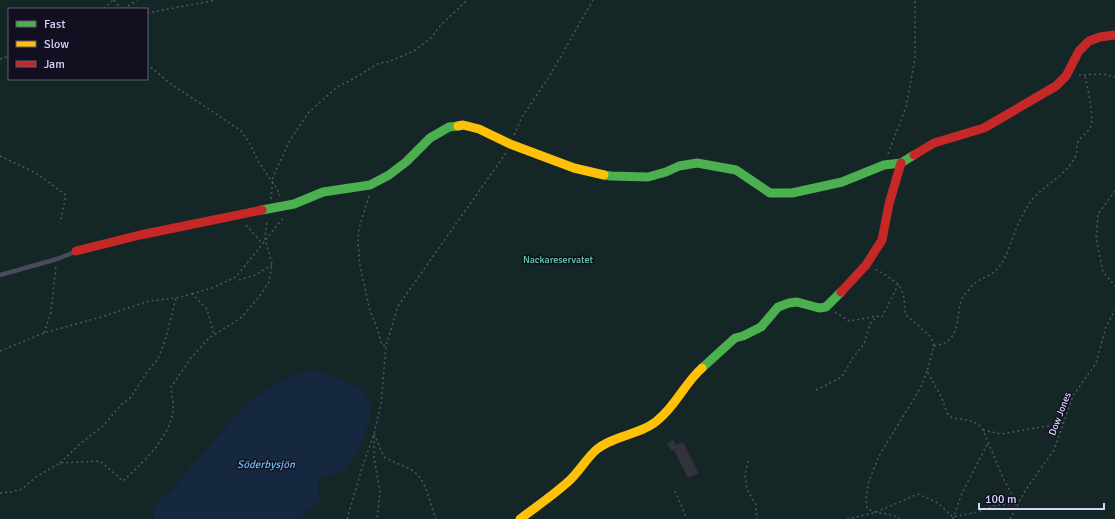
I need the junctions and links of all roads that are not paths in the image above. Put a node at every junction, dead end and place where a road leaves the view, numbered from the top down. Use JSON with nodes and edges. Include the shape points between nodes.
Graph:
{"nodes":[{"id":1,"x":1115,"y":35,"type":"edge"},
{"id":2,"x":901,"y":163,"type":"junction"},
{"id":3,"x":76,"y":251,"type":"joint"},
{"id":4,"x":0,"y":275,"type":"edge"},
{"id":5,"x":520,"y":519,"type":"edge"}],
"edges":[{"from":1,"to":2,"type":"street","via":[[1089,41],[1079,51],[1066,76],[1056,86],[984,128],[934,143]]},
{"from":2,"to":3,"type":"street","via":[[884,165],[842,182],[792,193],[770,193],[736,170],[697,163],[679,166],[648,177],[611,176],[574,168],[463,125],[449,127],[430,138],[406,162],[370,185],[323,192],[289,205],[140,235]]},
{"from":2,"to":5,"type":"street","via":[[882,240],[866,265],[826,307],[819,308],[797,302],[778,307],[760,327],[728,343],[693,376],[677,399],[652,426],[597,449],[570,479]]},
{"from":3,"to":4,"type":"lane"}]}
